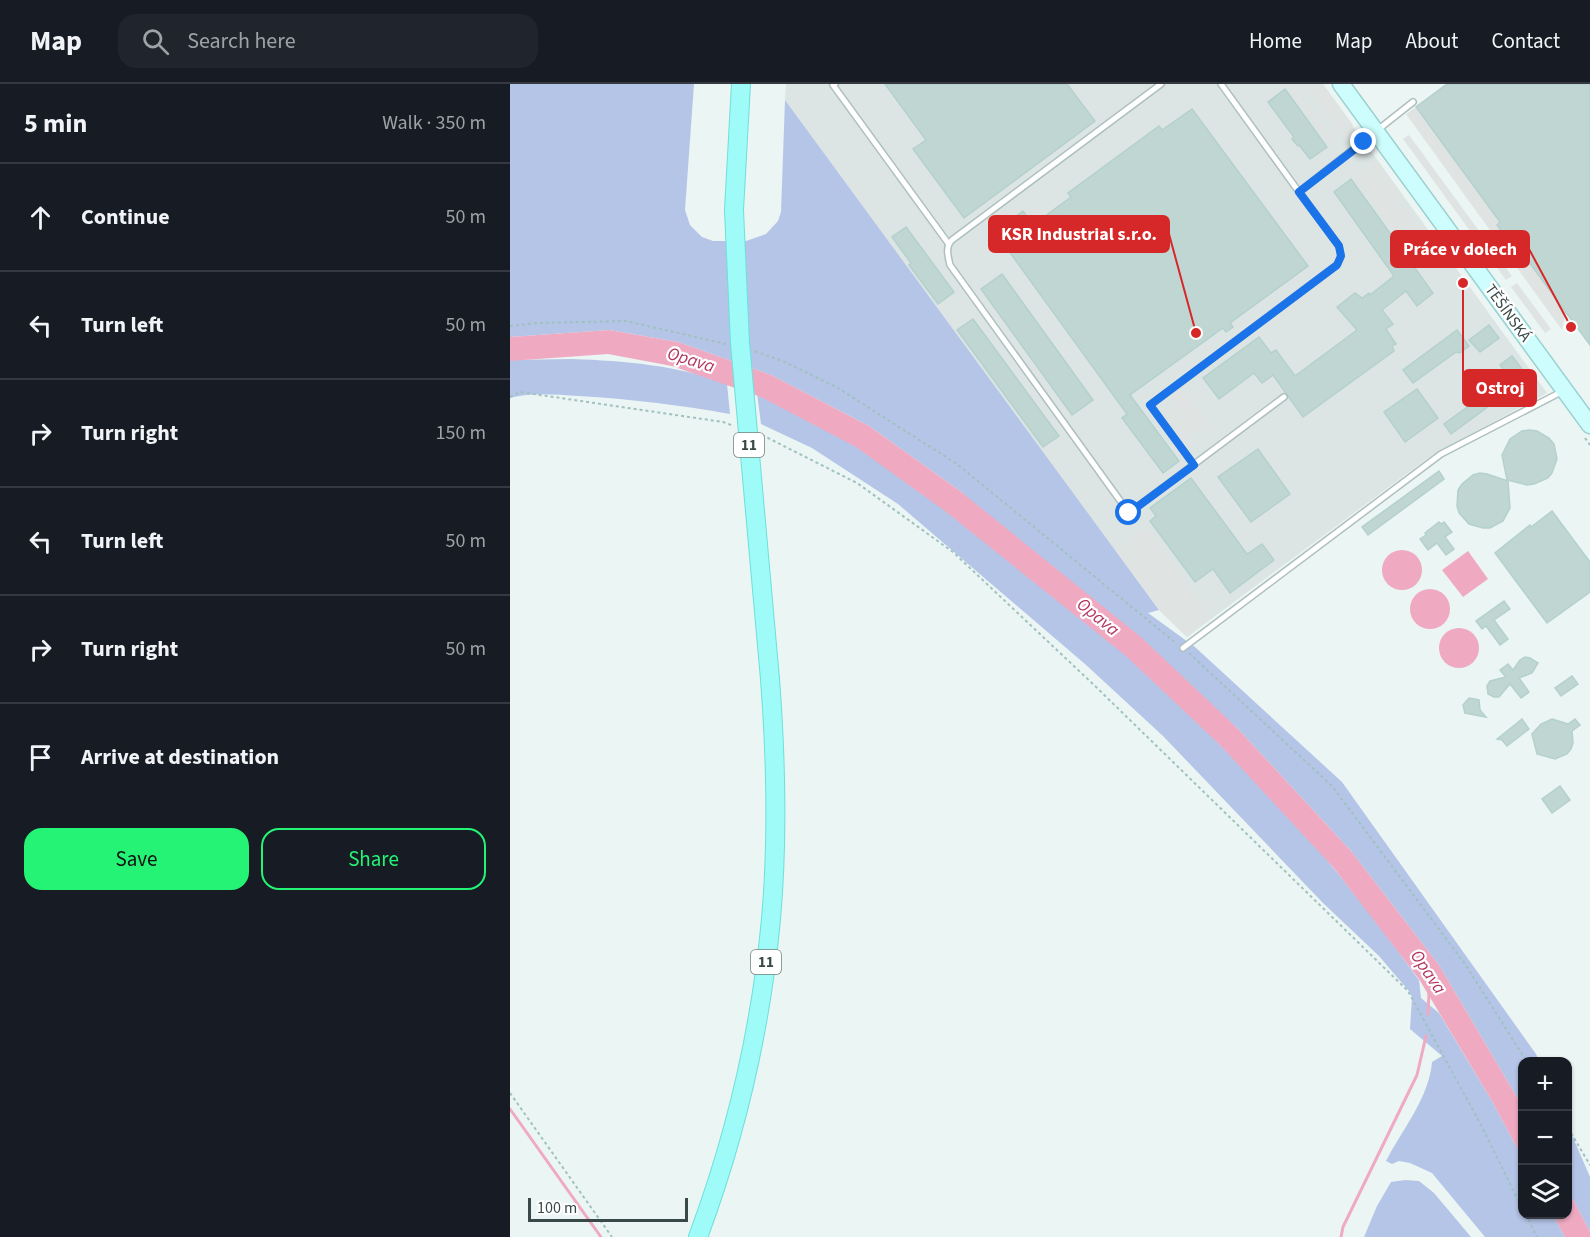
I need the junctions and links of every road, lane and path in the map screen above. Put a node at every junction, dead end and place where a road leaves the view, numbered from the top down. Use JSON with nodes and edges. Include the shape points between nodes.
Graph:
{"nodes":[{"id":1,"x":741,"y":84,"type":"edge"},
{"id":2,"x":835,"y":84,"type":"edge"},
{"id":3,"x":1161,"y":84,"type":"edge"},
{"id":4,"x":1221,"y":84,"type":"edge"},
{"id":5,"x":1341,"y":84,"type":"edge"},
{"id":6,"x":1413,"y":102,"type":"dead end"},
{"id":7,"x":1376,"y":132,"type":"junction"},
{"id":8,"x":1299,"y":192,"type":"junction"},
{"id":9,"x":948,"y":243,"type":"junction"},
{"id":10,"x":510,"y":326,"type":"edge"},
{"id":11,"x":726,"y":344,"type":"dead end"},
{"id":12,"x":748,"y":349,"type":"dead end"},
{"id":13,"x":1565,"y":391,"type":"junction"},
{"id":14,"x":510,"y":397,"type":"edge"},
{"id":15,"x":1284,"y":397,"type":"dead end"},
{"id":16,"x":734,"y":425,"type":"dead end"},
{"id":17,"x":1590,"y":425,"type":"edge"},
{"id":18,"x":754,"y":432,"type":"dead end"},
{"id":19,"x":1194,"y":465,"type":"junction"},
{"id":20,"x":1183,"y":648,"type":"junction"},
{"id":21,"x":1524,"y":1057,"type":"edge"},
{"id":22,"x":510,"y":1093,"type":"edge"},
{"id":23,"x":1572,"y":1135,"type":"edge"},
{"id":24,"x":1590,"y":1165,"type":"edge"},
{"id":25,"x":1518,"y":1200,"type":"edge"},
{"id":26,"x":1528,"y":1219,"type":"edge"},
{"id":27,"x":612,"y":1237,"type":"edge"},
{"id":28,"x":698,"y":1237,"type":"edge"},
{"id":29,"x":1537,"y":1237,"type":"edge"}],
"edges":[{"from":1,"to":28,"type":"main road","number":"11","bridge":true,"via":[[734,210],[740,343],[775,740],[775,824],[771,918],[759,1012],[729,1144]]},
{"from":2,"to":9,"type":"lane"},
{"from":3,"to":9,"type":"lane"},
{"from":4,"to":8,"type":"lane"},
{"from":5,"to":7,"type":"street","name":"TĚŠÍNSKÁ"},
{"from":6,"to":7,"type":"lane"},
{"from":7,"to":8,"type":"lane"},
{"from":7,"to":13,"type":"street","name":"TĚŠÍNSKÁ"},
{"from":8,"to":19,"type":"lane","via":[[1339,246],[1341,256],[1337,265],[1150,405]]},
{"from":9,"to":19,"type":"lane","via":[[954,273],[1129,513]]},
{"from":10,"to":11,"type":"path","via":[[626,321]]},
{"from":12,"to":20,"type":"path","via":[[838,388],[957,464]]},
{"from":13,"to":17,"type":"street","name":"TĚŠÍNSKÁ"},
{"from":13,"to":20,"type":"lane","via":[[1441,454]]},
{"from":14,"to":16,"type":"path","via":[[520,392]]},
{"from":15,"to":19,"type":"lane"},
{"from":18,"to":25,"type":"path","via":[[857,483],[953,552],[1408,991]]},
{"from":20,"to":21,"type":"path","via":[[1332,786],[1465,964]]},
{"from":22,"to":27,"type":"path"},
{"from":23,"to":24,"type":"path"},
{"from":26,"to":29,"type":"path"}]}
